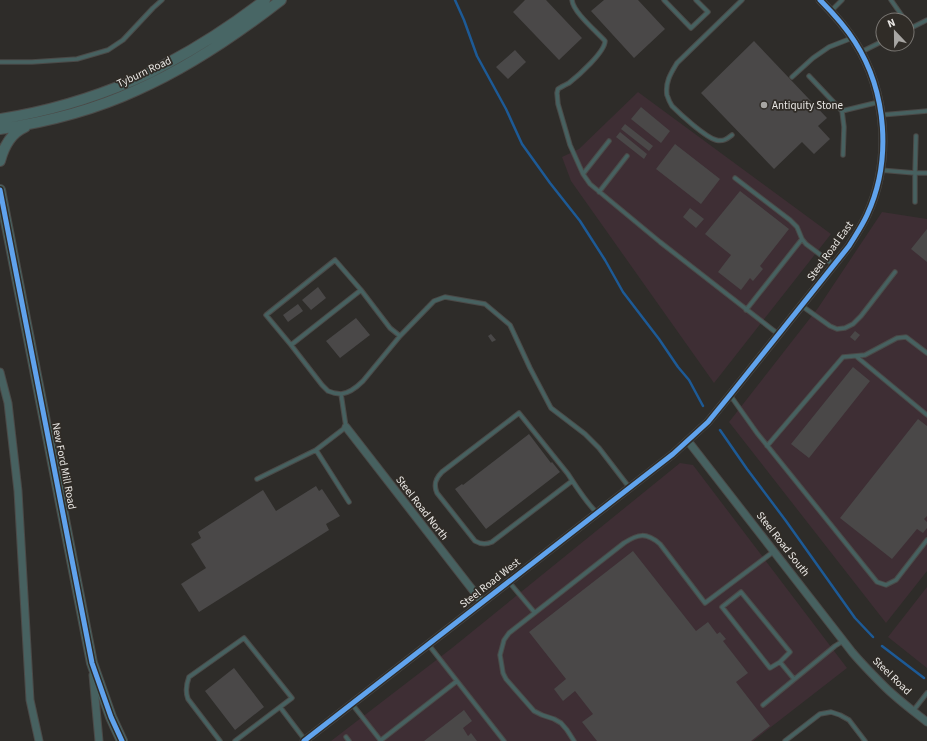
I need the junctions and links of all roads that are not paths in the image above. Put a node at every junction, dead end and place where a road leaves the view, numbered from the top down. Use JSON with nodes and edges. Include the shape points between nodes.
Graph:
{"nodes":[{"id":1,"x":162,"y":0,"type":"edge"},
{"id":2,"x":265,"y":0,"type":"edge"},
{"id":3,"x":281,"y":0,"type":"edge"},
{"id":4,"x":572,"y":0,"type":"edge"},
{"id":5,"x":664,"y":0,"type":"edge"},
{"id":6,"x":696,"y":0,"type":"edge"},
{"id":7,"x":742,"y":0,"type":"edge"},
{"id":8,"x":820,"y":0,"type":"edge"},
{"id":9,"x":842,"y":0,"type":"edge"},
{"id":10,"x":891,"y":0,"type":"edge"},
{"id":11,"x":830,"y":11,"type":"junction"},
{"id":12,"x":899,"y":12,"type":"edge"},
{"id":13,"x":927,"y":20,"type":"edge"},
{"id":14,"x":915,"y":26,"type":"edge"},
{"id":15,"x":852,"y":38,"type":"junction"},
{"id":16,"x":875,"y":45,"type":"edge"},
{"id":17,"x":861,"y":52,"type":"junction"},
{"id":18,"x":0,"y":62,"type":"edge"},
{"id":19,"x":809,"y":76,"type":"dead end"},
{"id":20,"x":792,"y":77,"type":"dead end"},
{"id":21,"x":879,"y":102,"type":"junction"},
{"id":22,"x":842,"y":111,"type":"junction"},
{"id":23,"x":927,"y":111,"type":"edge"},
{"id":24,"x":881,"y":115,"type":"junction"},
{"id":25,"x":0,"y":119,"type":"edge"},
{"id":26,"x":38,"y":122,"type":"junction"},
{"id":27,"x":0,"y":129,"type":"edge"},
{"id":28,"x":732,"y":135,"type":"dead end"},
{"id":29,"x":916,"y":136,"type":"dead end"},
{"id":30,"x":609,"y":141,"type":"dead end"},
{"id":31,"x":843,"y":155,"type":"dead end"},
{"id":32,"x":627,"y":156,"type":"dead end"},
{"id":33,"x":0,"y":161,"type":"edge"},
{"id":34,"x":880,"y":170,"type":"junction"},
{"id":35,"x":915,"y":173,"type":"junction"},
{"id":36,"x":927,"y":173,"type":"edge"},
{"id":37,"x":583,"y":174,"type":"junction"},
{"id":38,"x":735,"y":178,"type":"dead end"},
{"id":39,"x":0,"y":191,"type":"edge"},
{"id":40,"x":599,"y":192,"type":"junction"},
{"id":41,"x":915,"y":202,"type":"dead end"},
{"id":42,"x":802,"y":239,"type":"junction"},
{"id":43,"x":834,"y":265,"type":"junction"},
{"id":44,"x":896,"y":272,"type":"dead end"},
{"id":45,"x":361,"y":290,"type":"junction"},
{"id":46,"x":802,"y":306,"type":"junction"},
{"id":47,"x":746,"y":310,"type":"junction"},
{"id":48,"x":779,"y":335,"type":"junction"},
{"id":49,"x":400,"y":336,"type":"junction"},
{"id":50,"x":291,"y":345,"type":"junction"},
{"id":51,"x":927,"y":353,"type":"edge"},
{"id":52,"x":857,"y":356,"type":"junction"},
{"id":53,"x":0,"y":372,"type":"edge"},
{"id":54,"x":341,"y":394,"type":"junction"},
{"id":55,"x":730,"y":395,"type":"junction"},
{"id":56,"x":927,"y":415,"type":"edge"},
{"id":57,"x":346,"y":427,"type":"junction"},
{"id":58,"x":688,"y":441,"type":"junction"},
{"id":59,"x":768,"y":446,"type":"junction"},
{"id":60,"x":316,"y":450,"type":"junction"},
{"id":61,"x":257,"y":479,"type":"dead end"},
{"id":62,"x":572,"y":480,"type":"junction"},
{"id":63,"x":630,"y":487,"type":"junction"},
{"id":64,"x":349,"y":502,"type":"dead end"},
{"id":65,"x":597,"y":512,"type":"junction"},
{"id":66,"x":927,"y":540,"type":"edge"},
{"id":67,"x":774,"y":551,"type":"junction"},
{"id":68,"x":508,"y":581,"type":"junction"},
{"id":69,"x":482,"y":602,"type":"junction"},
{"id":70,"x":535,"y":613,"type":"junction"},
{"id":71,"x":843,"y":640,"type":"junction"},
{"id":72,"x":428,"y":644,"type":"junction"},
{"id":73,"x":860,"y":661,"type":"joint"},
{"id":74,"x":780,"y":662,"type":"junction"},
{"id":75,"x":92,"y":663,"type":"junction"},
{"id":76,"x":794,"y":679,"type":"junction"},
{"id":77,"x":457,"y":681,"type":"junction"},
{"id":78,"x":927,"y":693,"type":"edge"},
{"id":79,"x":352,"y":704,"type":"junction"},
{"id":80,"x":763,"y":704,"type":"dead end"},
{"id":81,"x":280,"y":707,"type":"junction"},
{"id":82,"x":913,"y":711,"type":"junction"},
{"id":83,"x":927,"y":722,"type":"edge"},
{"id":84,"x":346,"y":737,"type":"dead end"},
{"id":85,"x":304,"y":740,"type":"edge"},
{"id":86,"x":39,"y":741,"type":"edge"},
{"id":87,"x":99,"y":741,"type":"edge"},
{"id":88,"x":122,"y":741,"type":"edge"},
{"id":89,"x":220,"y":741,"type":"edge"},
{"id":90,"x":235,"y":741,"type":"edge"},
{"id":91,"x":349,"y":741,"type":"edge"},
{"id":92,"x":381,"y":741,"type":"edge"},
{"id":93,"x":504,"y":741,"type":"edge"},
{"id":94,"x":574,"y":741,"type":"edge"},
{"id":95,"x":786,"y":741,"type":"edge"},
{"id":96,"x":865,"y":741,"type":"edge"}],
"edges":[{"from":1,"to":18,"type":"lane","via":[[123,40],[108,50],[77,59]]},
{"from":2,"to":25,"type":"main road","name":"Tyburn Road","via":[[211,39],[133,81],[71,103]]},
{"from":3,"to":26,"type":"main road","name":"Tyburn Road","via":[[216,47],[164,77],[97,105]]},
{"from":4,"to":37,"type":"lane","via":[[578,12],[605,41],[603,49],[568,83],[558,89],[557,93],[570,145]]},
{"from":5,"to":6,"type":"lane","via":[[691,28],[708,12]]},
{"from":7,"to":28,"type":"lane","via":[[677,63],[666,84],[671,105],[708,137],[726,140]]},
{"from":8,"to":11,"type":"street","name":"Steel Road East"},
{"from":9,"to":11,"type":"lane"},
{"from":10,"to":12,"type":"lane"},
{"from":11,"to":15,"type":"street","name":"Steel Road East"},
{"from":13,"to":14,"type":"lane"},
{"from":15,"to":17,"type":"street","name":"Steel Road East"},
{"from":15,"to":20,"type":"lane","via":[[829,47]]},
{"from":16,"to":17,"type":"lane"},
{"from":17,"to":21,"type":"street","name":"Steel Road East","via":[[874,80]]},
{"from":19,"to":22,"type":"lane"},
{"from":21,"to":22,"type":"lane"},
{"from":21,"to":24,"type":"street","name":"Steel Road East"},
{"from":22,"to":31,"type":"lane"},
{"from":23,"to":24,"type":"lane"},
{"from":24,"to":34,"type":"street","name":"Steel Road East","via":[[883,140]]},
{"from":26,"to":27,"type":"main road","name":"Tyburn Road"},
{"from":26,"to":33,"type":"main road","via":[[17,131],[6,144]]},
{"from":29,"to":35,"type":"lane"},
{"from":30,"to":37,"type":"lane"},
{"from":32,"to":40,"type":"lane"},
{"from":34,"to":35,"type":"lane"},
{"from":34,"to":43,"type":"street","name":"Steel Road East","via":[[868,214]]},
{"from":35,"to":36,"type":"lane"},
{"from":35,"to":41,"type":"lane"},
{"from":37,"to":40,"type":"lane"},
{"from":38,"to":42,"type":"lane","via":[[790,220],[797,227]]},
{"from":39,"to":75,"type":"main road","name":"New Ford Mill Road"},
{"from":40,"to":47,"type":"lane"},
{"from":42,"to":43,"type":"lane"},
{"from":42,"to":47,"type":"lane"},
{"from":43,"to":46,"type":"street","name":"Steel Road East"},
{"from":44,"to":46,"type":"lane","via":[[861,316],[845,328],[830,326]]},
{"from":45,"to":49,"type":"lane","via":[[390,328]]},
{"from":45,"to":50,"type":"lane"},
{"from":45,"to":50,"type":"lane","via":[[335,260],[266,315]]},
{"from":46,"to":48,"type":"street","name":"Steel Road East"},
{"from":47,"to":48,"type":"lane"},
{"from":48,"to":55,"type":"street","name":"Steel Road East"},
{"from":49,"to":54,"type":"lane","via":[[357,387],[347,394]]},
{"from":49,"to":63,"type":"lane","via":[[434,301],[445,297],[485,304],[510,324],[551,408],[599,448]]},
{"from":50,"to":54,"type":"lane","via":[[328,391]]},
{"from":51,"to":52,"type":"lane","via":[[906,337],[897,338],[865,355]]},
{"from":52,"to":56,"type":"lane"},
{"from":52,"to":59,"type":"lane","via":[[843,357]]},
{"from":53,"to":86,"type":"street","via":[[8,403],[18,492],[30,700]]},
{"from":54,"to":57,"type":"lane"},
{"from":55,"to":58,"type":"street","name":"Steel Road East"},
{"from":55,"to":59,"type":"lane"},
{"from":57,"to":60,"type":"lane"},
{"from":57,"to":69,"type":"street","name":"Steel Road North"},
{"from":58,"to":63,"type":"street","name":"Steel Road West"},
{"from":58,"to":67,"type":"street","name":"Steel Road South"},
{"from":59,"to":66,"type":"lane","via":[[877,582],[886,585],[896,580]]},
{"from":60,"to":61,"type":"lane"},
{"from":60,"to":64,"type":"lane"},
{"from":62,"to":62,"type":"lane","via":[[519,413],[442,472],[435,488],[475,541],[484,544],[492,542]]},
{"from":62,"to":65,"type":"lane"},
{"from":63,"to":65,"type":"street","name":"Steel Road West"},
{"from":65,"to":68,"type":"street","name":"Steel Road West"},
{"from":67,"to":70,"type":"lane","via":[[706,603],[660,544],[638,535],[624,543]]},
{"from":67,"to":71,"type":"street","name":"Steel Road South"},
{"from":68,"to":69,"type":"street","name":"Steel Road West"},
{"from":68,"to":70,"type":"lane"},
{"from":69,"to":72,"type":"street","name":"Steel Road West"},
{"from":70,"to":94,"type":"lane","via":[[504,640],[500,655],[503,673],[534,711],[561,723]]},
{"from":71,"to":73,"type":"street","name":"Steel Road South"},
{"from":71,"to":76,"type":"lane"},
{"from":72,"to":77,"type":"lane"},
{"from":72,"to":79,"type":"street","name":"Steel Road West"},
{"from":73,"to":82,"type":"street","name":"Steel Road","via":[[884,687]]},
{"from":74,"to":74,"type":"lane","via":[[790,652],[741,592],[722,607],[770,668]]},
{"from":74,"to":76,"type":"lane"},
{"from":75,"to":87,"type":"street"},
{"from":75,"to":88,"type":"main road","name":"New Ford Mill Road"},
{"from":76,"to":80,"type":"lane"},
{"from":77,"to":92,"type":"lane"},
{"from":77,"to":93,"type":"lane"},
{"from":78,"to":82,"type":"lane"},
{"from":79,"to":85,"type":"street","name":"Steel Road West"},
{"from":79,"to":92,"type":"lane"},
{"from":81,"to":85,"type":"lane"},
{"from":81,"to":89,"type":"lane","via":[[292,698],[244,638],[189,677],[187,683],[188,699]]},
{"from":81,"to":90,"type":"lane"},
{"from":82,"to":83,"type":"street","name":"Steel Road"},
{"from":84,"to":91,"type":"lane"},
{"from":95,"to":96,"type":"lane","via":[[820,714],[830,712],[848,720]]}]}
